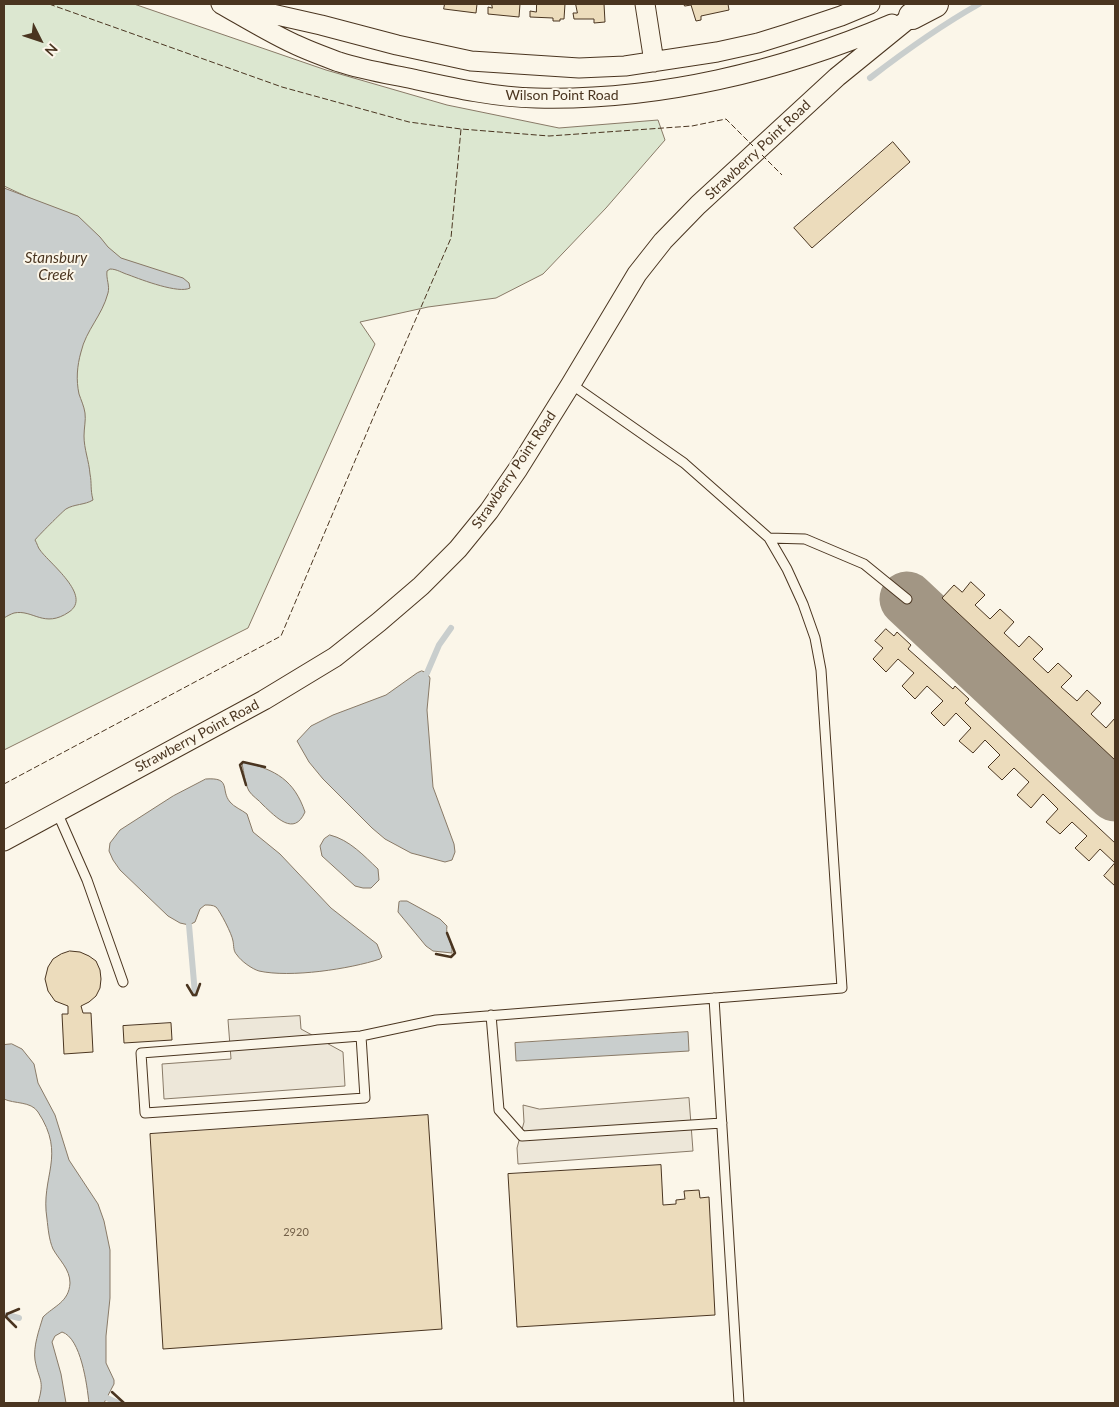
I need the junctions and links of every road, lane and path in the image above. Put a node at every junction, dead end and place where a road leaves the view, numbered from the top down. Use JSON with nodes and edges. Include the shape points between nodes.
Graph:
{"nodes":[{"id":1,"x":221,"y":4,"type":"edge"},
{"id":2,"x":228,"y":4,"type":"edge"},
{"id":3,"x":645,"y":4,"type":"edge"},
{"id":4,"x":870,"y":4,"type":"edge"},
{"id":5,"x":935,"y":4,"type":"edge"},
{"id":6,"x":909,"y":10,"type":"edge"},
{"id":7,"x":654,"y":62,"type":"junction"},
{"id":8,"x":571,"y":384,"type":"junction"},
{"id":9,"x":768,"y":538,"type":"junction"},
{"id":10,"x":906,"y":599,"type":"dead end"},
{"id":11,"x":57,"y":812,"type":"junction"},
{"id":12,"x":4,"y":841,"type":"edge"},
{"id":13,"x":123,"y":982,"type":"dead end"},
{"id":14,"x":714,"y":998,"type":"junction"},
{"id":15,"x":491,"y":1015,"type":"junction"},
{"id":16,"x":361,"y":1036,"type":"junction"},
{"id":17,"x":722,"y":1123,"type":"junction"},
{"id":18,"x":739,"y":1403,"type":"edge"}],
"edges":[{"from":1,"to":6,"type":"street","name":"Wilson Point Road","via":[[290,42],[342,63],[474,92],[535,98],[617,96],[706,81],[822,50],[867,34]]},
{"from":2,"to":7,"type":"street","name":"Wilson Point Road","via":[[471,60],[579,68]]},
{"from":3,"to":7,"type":"street"},
{"from":4,"to":7,"type":"street","name":"Wilson Point Road","via":[[758,43]]},
{"from":5,"to":6,"type":"street","name":"Wilson Point Road"},
{"from":6,"to":8,"type":"street","name":"Strawberry Point Road","via":[[698,205],[663,242],[637,274]]},
{"from":8,"to":9,"type":"lane","via":[[684,463]]},
{"from":8,"to":11,"type":"street","name":"Strawberry Point Road","via":[[489,511],[422,586],[379,622],[335,657],[264,700]]},
{"from":9,"to":10,"type":"lane","via":[[805,539],[864,564]]},
{"from":9,"to":14,"type":"lane","via":[[803,604],[821,670],[842,988]]},
{"from":11,"to":12,"type":"street","name":"Strawberry Point Road"},
{"from":11,"to":13,"type":"lane","via":[[88,880]]},
{"from":14,"to":15,"type":"lane"},
{"from":14,"to":17,"type":"lane"},
{"from":15,"to":16,"type":"lane","via":[[436,1020]]},
{"from":15,"to":17,"type":"lane","via":[[499,1110],[522,1136]]},
{"from":16,"to":16,"type":"lane","via":[[141,1053],[145,1113],[365,1098]]},
{"from":17,"to":18,"type":"lane"}]}
